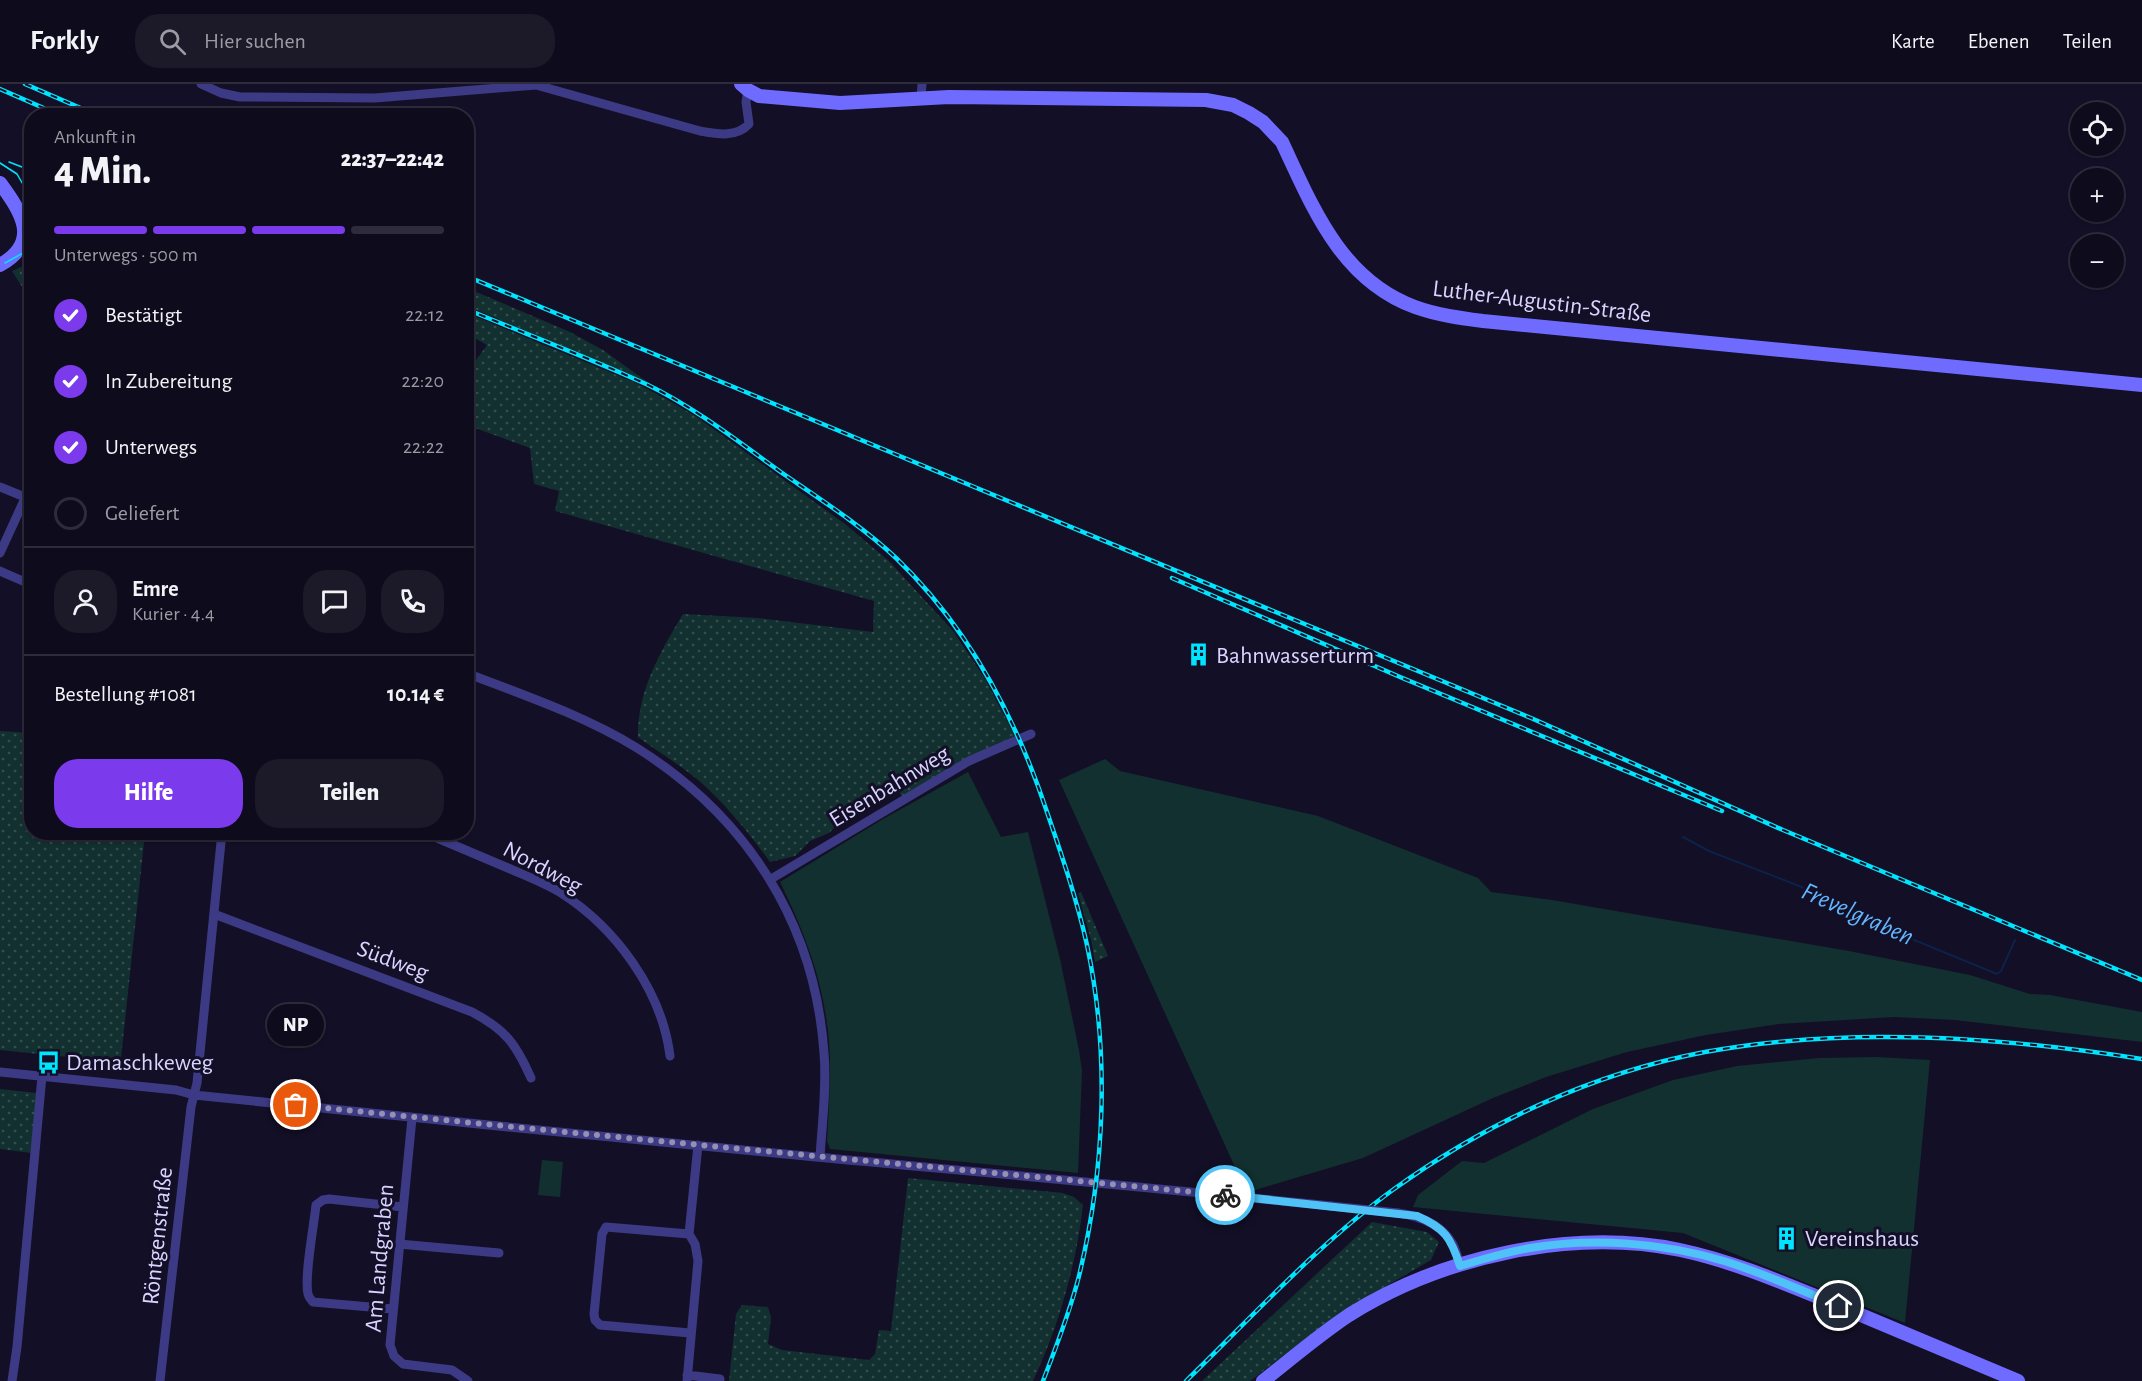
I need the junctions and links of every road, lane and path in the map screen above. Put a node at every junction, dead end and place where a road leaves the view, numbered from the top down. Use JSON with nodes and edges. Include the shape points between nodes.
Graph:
{"nodes":[{"id":1,"x":201,"y":84,"type":"edge"},
{"id":2,"x":744,"y":87,"type":"edge"},
{"id":3,"x":921,"y":91,"type":"edge"},
{"id":4,"x":0,"y":183,"type":"edge"},
{"id":5,"x":24,"y":227,"type":"edge"},
{"id":6,"x":24,"y":250,"type":"edge"},
{"id":7,"x":2,"y":264,"type":"edge"},
{"id":8,"x":2142,"y":385,"type":"edge"},
{"id":9,"x":0,"y":487,"type":"edge"},
{"id":10,"x":24,"y":497,"type":"edge"},
{"id":11,"x":24,"y":507,"type":"edge"},
{"id":12,"x":0,"y":553,"type":"edge"},
{"id":13,"x":0,"y":571,"type":"edge"},
{"id":14,"x":24,"y":582,"type":"edge"},
{"id":15,"x":474,"y":676,"type":"edge"},
{"id":16,"x":1031,"y":734,"type":"dead end"},
{"id":17,"x":221,"y":840,"type":"edge"},
{"id":18,"x":441,"y":840,"type":"edge"},
{"id":19,"x":771,"y":879,"type":"junction"},
{"id":20,"x":213,"y":914,"type":"junction"},
{"id":21,"x":670,"y":1056,"type":"dead end"},
{"id":22,"x":0,"y":1072,"type":"edge"},
{"id":23,"x":42,"y":1076,"type":"junction"},
{"id":24,"x":531,"y":1078,"type":"dead end"},
{"id":25,"x":194,"y":1095,"type":"junction"},
{"id":26,"x":412,"y":1118,"type":"junction"},
{"id":27,"x":698,"y":1145,"type":"junction"},
{"id":28,"x":820,"y":1157,"type":"junction"},
{"id":29,"x":403,"y":1207,"type":"junction"},
{"id":30,"x":689,"y":1234,"type":"junction"},
{"id":31,"x":399,"y":1244,"type":"junction"},
{"id":32,"x":499,"y":1253,"type":"dead end"},
{"id":33,"x":1460,"y":1266,"type":"junction"},
{"id":34,"x":393,"y":1309,"type":"junction"},
{"id":35,"x":690,"y":1334,"type":"junction"},
{"id":36,"x":687,"y":1378,"type":"edge"},
{"id":37,"x":720,"y":1379,"type":"dead end"},
{"id":38,"x":12,"y":1381,"type":"edge"},
{"id":39,"x":160,"y":1381,"type":"edge"},
{"id":40,"x":468,"y":1381,"type":"edge"},
{"id":41,"x":1263,"y":1381,"type":"edge"},
{"id":42,"x":2018,"y":1381,"type":"edge"}],
"edges":[{"from":1,"to":2,"type":"street","via":[[240,97],[364,98],[536,85],[719,134],[733,134],[749,124]]},
{"from":2,"to":3,"type":"street","name":"Luther-Augustin-Straße","via":[[767,97],[831,103],[885,102]]},
{"from":3,"to":8,"type":"street","name":"Luther-Augustin-Straße","via":[[980,96],[1206,100],[1233,105],[1263,122],[1282,142],[1315,213],[1353,267],[1388,294],[1436,313],[1483,321]]},
{"from":4,"to":5,"type":"street"},
{"from":6,"to":7,"type":"street"},
{"from":9,"to":10,"type":"street"},
{"from":11,"to":12,"type":"street"},
{"from":13,"to":14,"type":"street"},
{"from":15,"to":19,"type":"street","via":[[601,728],[672,772],[703,797]]},
{"from":16,"to":19,"type":"street","name":"Eisenbahnweg","via":[[969,761]]},
{"from":17,"to":20,"type":"street"},
{"from":18,"to":21,"type":"street","name":"Nordweg","via":[[562,893],[593,918],[620,945],[656,1003]]},
{"from":19,"to":28,"type":"street","via":[[795,924],[820,1015],[825,1079]]},
{"from":20,"to":24,"type":"street","name":"Südweg","via":[[482,1017],[513,1043]]},
{"from":20,"to":25,"type":"street"},
{"from":22,"to":23,"type":"street"},
{"from":23,"to":25,"type":"street","via":[[176,1089]]},
{"from":23,"to":38,"type":"street"},
{"from":25,"to":26,"type":"street"},
{"from":25,"to":39,"type":"street","name":"Röntgenstraße"},
{"from":26,"to":27,"type":"street"},
{"from":26,"to":29,"type":"street","name":"Am Landgraben"},
{"from":27,"to":28,"type":"street"},
{"from":27,"to":30,"type":"street"},
{"from":28,"to":33,"type":"street","bridge":true,"via":[[1096,1181],[1417,1216],[1440,1229],[1452,1242]]},
{"from":29,"to":31,"type":"street","name":"Am Landgraben"},
{"from":29,"to":34,"type":"street","via":[[328,1199],[319,1202],[309,1270],[307,1292],[313,1302]]},
{"from":30,"to":35,"type":"street","via":[[698,1262]]},
{"from":30,"to":35,"type":"street","via":[[606,1227],[602,1234],[594,1314],[600,1325]]},
{"from":31,"to":32,"type":"street"},
{"from":31,"to":34,"type":"street","name":"Am Landgraben"},
{"from":33,"to":41,"type":"street","via":[[1351,1314]]},
{"from":33,"to":42,"type":"street","via":[[1516,1250],[1563,1244],[1625,1243],[1679,1250],[1774,1279]]},
{"from":34,"to":40,"type":"street","name":"Am Landgraben","via":[[390,1345],[398,1360],[411,1366],[452,1370]]},
{"from":35,"to":36,"type":"street"},
{"from":36,"to":37,"type":"street"}]}
